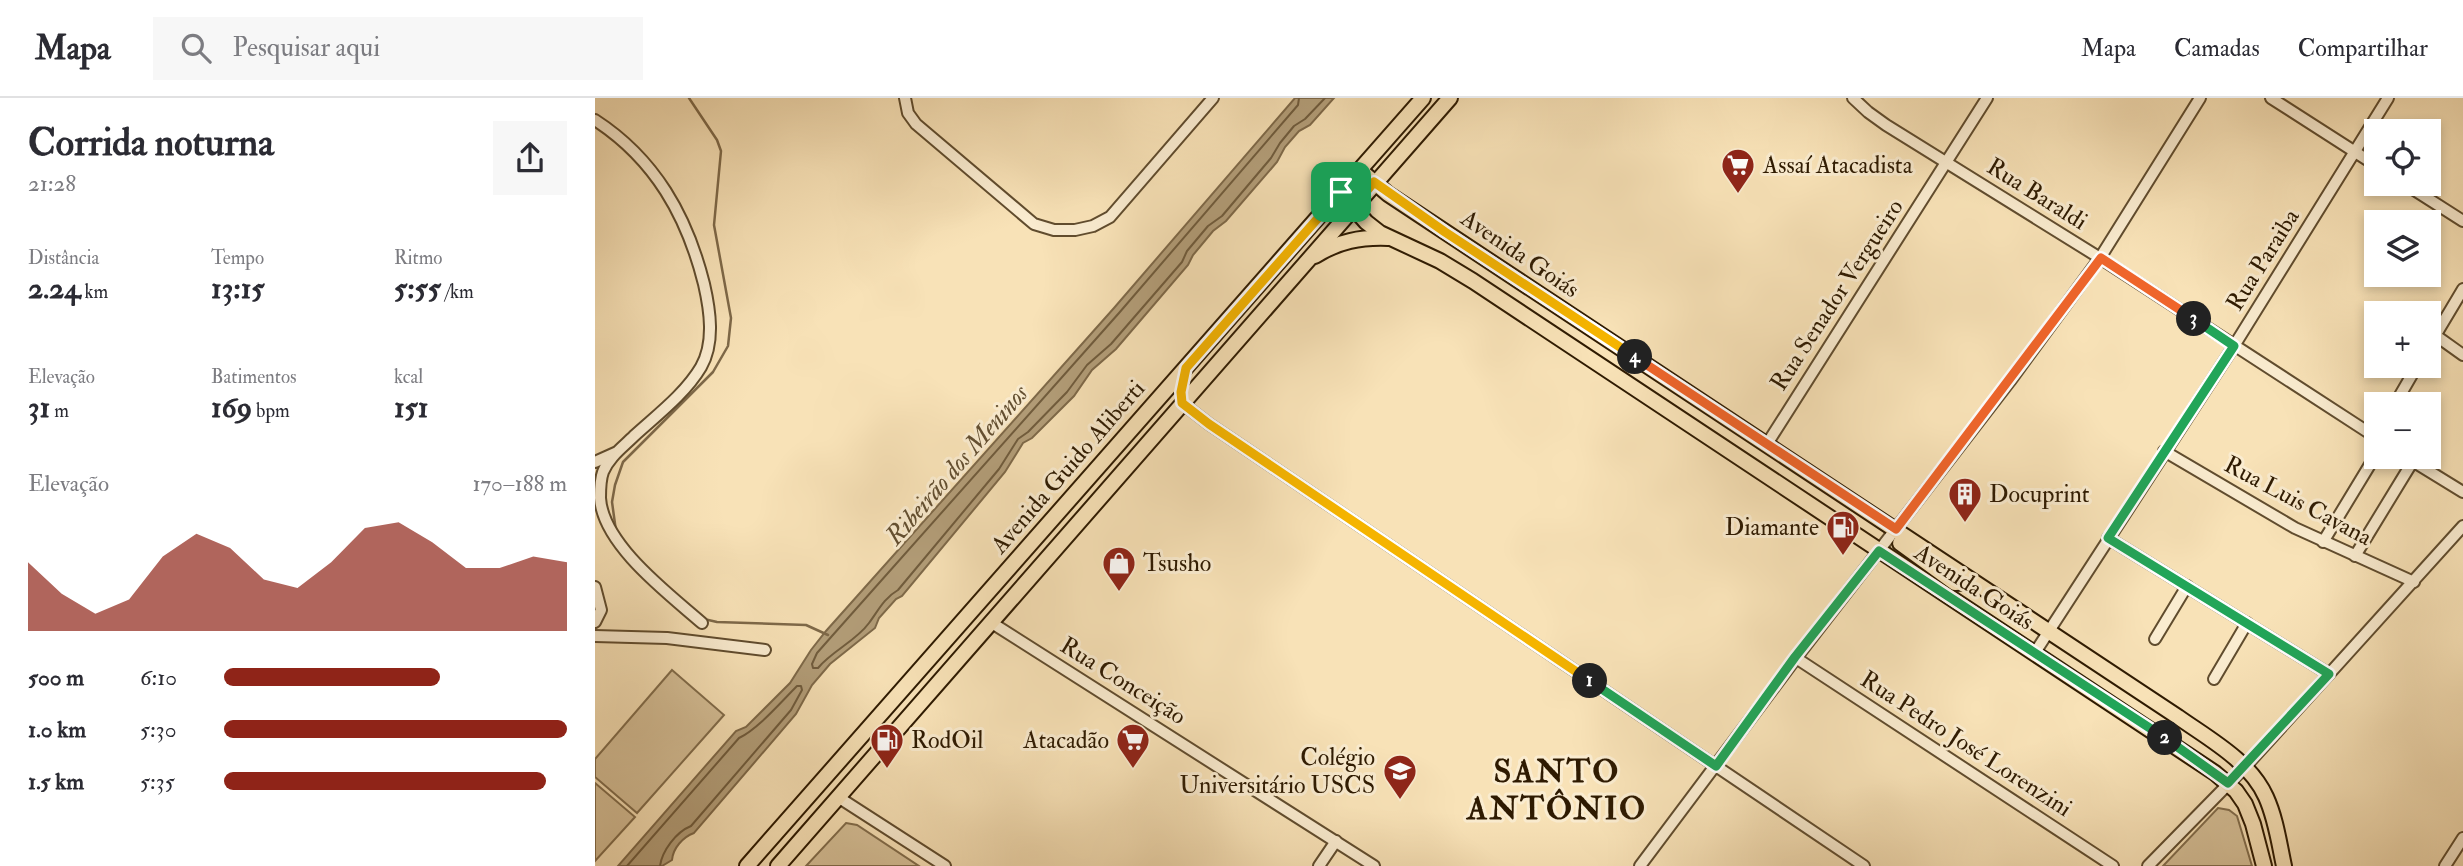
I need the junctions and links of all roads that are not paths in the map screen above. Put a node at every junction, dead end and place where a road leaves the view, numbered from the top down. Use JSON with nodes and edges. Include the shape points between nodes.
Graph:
{"nodes":[{"id":1,"x":905,"y":98,"type":"edge"},
{"id":2,"x":1213,"y":98,"type":"edge"},
{"id":3,"x":1423,"y":98,"type":"edge"},
{"id":4,"x":1450,"y":98,"type":"edge"},
{"id":5,"x":1853,"y":98,"type":"edge"},
{"id":6,"x":1987,"y":98,"type":"edge"},
{"id":7,"x":2200,"y":98,"type":"edge"},
{"id":8,"x":2271,"y":98,"type":"edge"},
{"id":9,"x":2388,"y":98,"type":"edge"},
{"id":10,"x":595,"y":120,"type":"edge"},
{"id":11,"x":2354,"y":152,"type":"junction"},
{"id":12,"x":2364,"y":158,"type":"edge"},
{"id":13,"x":1947,"y":162,"type":"junction"},
{"id":14,"x":1360,"y":170,"type":"junction"},
{"id":15,"x":1374,"y":182,"type":"junction"},
{"id":16,"x":1341,"y":192,"type":"junction"},
{"id":17,"x":2424,"y":196,"type":"edge"},
{"id":18,"x":1353,"y":207,"type":"junction"},
{"id":19,"x":2463,"y":221,"type":"edge"},
{"id":20,"x":1388,"y":238,"type":"junction"},
{"id":21,"x":2101,"y":258,"type":"junction"},
{"id":22,"x":1303,"y":265,"type":"junction"},
{"id":23,"x":2463,"y":289,"type":"edge"},
{"id":24,"x":2441,"y":325,"type":"edge"},
{"id":25,"x":2441,"y":339,"type":"edge"},
{"id":26,"x":2234,"y":346,"type":"junction"},
{"id":27,"x":2463,"y":355,"type":"edge"},
{"id":28,"x":1186,"y":368,"type":"junction"},
{"id":29,"x":1182,"y":403,"type":"junction"},
{"id":30,"x":2364,"y":429,"type":"edge"},
{"id":31,"x":1767,"y":444,"type":"junction"},
{"id":32,"x":2164,"y":451,"type":"junction"},
{"id":33,"x":617,"y":452,"type":"junction"},
{"id":34,"x":595,"y":462,"type":"edge"},
{"id":35,"x":2367,"y":469,"type":"edge"},
{"id":36,"x":2403,"y":469,"type":"edge"},
{"id":37,"x":2425,"y":469,"type":"edge"},
{"id":38,"x":2463,"y":492,"type":"edge"},
{"id":39,"x":2463,"y":526,"type":"edge"},
{"id":40,"x":1893,"y":533,"type":"junction"},
{"id":41,"x":2108,"y":538,"type":"junction"},
{"id":42,"x":2323,"y":542,"type":"junction"},
{"id":43,"x":1879,"y":551,"type":"junction"},
{"id":44,"x":2355,"y":556,"type":"junction"},
{"id":45,"x":2414,"y":582,"type":"junction"},
{"id":46,"x":2187,"y":586,"type":"junction"},
{"id":47,"x":595,"y":587,"type":"edge"},
{"id":48,"x":595,"y":622,"type":"edge"},
{"id":49,"x":702,"y":623,"type":"dead end"},
{"id":50,"x":992,"y":623,"type":"junction"},
{"id":51,"x":2247,"y":623,"type":"junction"},
{"id":52,"x":2047,"y":631,"type":"junction"},
{"id":53,"x":595,"y":636,"type":"edge"},
{"id":54,"x":2155,"y":639,"type":"dead end"},
{"id":55,"x":765,"y":650,"type":"dead end"},
{"id":56,"x":2034,"y":654,"type":"junction"},
{"id":57,"x":1795,"y":657,"type":"junction"},
{"id":58,"x":2329,"y":674,"type":"junction"},
{"id":59,"x":2214,"y":679,"type":"dead end"},
{"id":60,"x":1716,"y":766,"type":"junction"},
{"id":61,"x":2245,"y":767,"type":"junction"},
{"id":62,"x":2228,"y":783,"type":"junction"},
{"id":63,"x":838,"y":797,"type":"junction"},
{"id":64,"x":2463,"y":838,"type":"edge"},
{"id":65,"x":1336,"y":841,"type":"junction"},
{"id":66,"x":2459,"y":854,"type":"edge"},
{"id":67,"x":747,"y":866,"type":"edge"},
{"id":68,"x":778,"y":866,"type":"edge"},
{"id":69,"x":945,"y":866,"type":"edge"},
{"id":70,"x":1319,"y":866,"type":"edge"},
{"id":71,"x":1374,"y":866,"type":"edge"},
{"id":72,"x":1640,"y":866,"type":"edge"},
{"id":73,"x":1864,"y":866,"type":"edge"},
{"id":74,"x":2113,"y":866,"type":"edge"},
{"id":75,"x":2148,"y":866,"type":"edge"},
{"id":76,"x":2264,"y":866,"type":"edge"},
{"id":77,"x":2284,"y":866,"type":"edge"},
{"id":78,"x":2445,"y":866,"type":"edge"}],
"edges":[{"from":1,"to":2,"type":"street","via":[[916,124],[993,190],[1034,224],[1065,231],[1084,229],[1109,217]]},
{"from":3,"to":14,"type":"main road","name":"Avenida Guido Aliberti"},
{"from":4,"to":15,"type":"main road","name":"Avenida Guido Aliberti"},
{"from":5,"to":13,"type":"street","name":"Rua Baraldi","via":[[1868,113]]},
{"from":6,"to":13,"type":"street","name":"Rua Senador Vergueiro"},
{"from":7,"to":21,"type":"street"},
{"from":8,"to":11,"type":"street"},
{"from":9,"to":11,"type":"street","name":"Rua Paraiba"},
{"from":10,"to":33,"type":"street","via":[[633,150],[673,201],[697,257],[709,314],[708,350],[698,371]]},
{"from":11,"to":12,"type":"street"},
{"from":11,"to":26,"type":"street","name":"Rua Paraiba"},
{"from":13,"to":21,"type":"street","name":"Rua Baraldi"},
{"from":13,"to":31,"type":"street","name":"Rua Senador Vergueiro"},
{"from":14,"to":15,"type":"main road","name":"Avenida Goiás"},
{"from":14,"to":16,"type":"main road","name":"Avenida Guido Aliberti"},
{"from":15,"to":18,"type":"main road","name":"Avenida Guido Aliberti"},
{"from":15,"to":31,"type":"main road","name":"Avenida Goiás"},
{"from":16,"to":18,"type":"main road","name":"Avenida Goiás"},
{"from":16,"to":28,"type":"main road","name":"Avenida Guido Aliberti"},
{"from":17,"to":19,"type":"street"},
{"from":18,"to":20,"type":"main road","name":"Avenida Goiás"},
{"from":18,"to":22,"type":"main road","name":"Avenida Guido Aliberti"},
{"from":20,"to":22,"type":"main road","via":[[1341,243]]},
{"from":20,"to":43,"type":"main road","name":"Avenida Goiás","via":[[1451,267]]},
{"from":21,"to":26,"type":"street","name":"Rua Baraldi"},
{"from":21,"to":40,"type":"street"},
{"from":22,"to":29,"type":"main road","name":"Avenida Guido Aliberti"},
{"from":23,"to":24,"type":"street"},
{"from":25,"to":27,"type":"street"},
{"from":26,"to":30,"type":"street","name":"Rua Baraldi"},
{"from":26,"to":32,"type":"street","name":"Rua Paraiba"},
{"from":28,"to":29,"type":"main road"},
{"from":28,"to":67,"type":"main road","name":"Avenida Guido Aliberti"},
{"from":29,"to":50,"type":"main road","name":"Avenida Guido Aliberti"},
{"from":29,"to":60,"type":"street"},
{"from":31,"to":40,"type":"main road","name":"Avenida Goiás"},
{"from":32,"to":41,"type":"street","name":"Rua Paraiba"},
{"from":32,"to":42,"type":"street","name":"Rua Luis Cavana"},
{"from":33,"to":34,"type":"street"},
{"from":33,"to":49,"type":"street","via":[[600,483],[600,502],[613,533],[641,569]]},
{"from":35,"to":42,"type":"street"},
{"from":36,"to":44,"type":"street"},
{"from":37,"to":38,"type":"street"},
{"from":39,"to":45,"type":"street"},
{"from":40,"to":43,"type":"street"},
{"from":40,"to":52,"type":"main road","name":"Avenida Goiás"},
{"from":41,"to":46,"type":"street"},
{"from":41,"to":52,"type":"street","name":"Rua Paraiba"},
{"from":42,"to":44,"type":"street","name":"Rua Luis Cavana"},
{"from":43,"to":56,"type":"main road","name":"Avenida Goiás"},
{"from":43,"to":57,"type":"street"},
{"from":44,"to":45,"type":"street","name":"Rua Luis Cavana"},
{"from":45,"to":58,"type":"street"},
{"from":46,"to":51,"type":"street"},
{"from":46,"to":54,"type":"street"},
{"from":47,"to":48,"type":"street","via":[[601,604]]},
{"from":50,"to":63,"type":"main road","name":"Avenida Guido Aliberti"},
{"from":50,"to":65,"type":"street","name":"Rua Conceição"},
{"from":51,"to":58,"type":"street"},
{"from":51,"to":59,"type":"street"},
{"from":52,"to":56,"type":"street","name":"Rua Paraiba"},
{"from":52,"to":61,"type":"main road","name":"Avenida Goiás"},
{"from":53,"to":55,"type":"street","via":[[676,639]]},
{"from":56,"to":62,"type":"main road","name":"Avenida Goiás"},
{"from":57,"to":60,"type":"street"},
{"from":57,"to":74,"type":"street","name":"Rua Pedro José Lorenzini"},
{"from":58,"to":61,"type":"street"},
{"from":60,"to":72,"type":"street"},
{"from":60,"to":73,"type":"street"},
{"from":61,"to":62,"type":"street"},
{"from":61,"to":77,"type":"main road","name":"Avenida Goiás","via":[[2266,797]]},
{"from":62,"to":75,"type":"street"},
{"from":62,"to":76,"type":"main road","name":"Avenida Goiás","via":[[2249,812]]},
{"from":63,"to":68,"type":"main road","name":"Avenida Guido Aliberti"},
{"from":63,"to":69,"type":"street"},
{"from":64,"to":66,"type":"street"},
{"from":65,"to":70,"type":"street"},
{"from":65,"to":71,"type":"street","name":"Rua Conceição"},
{"from":66,"to":78,"type":"street"}]}
